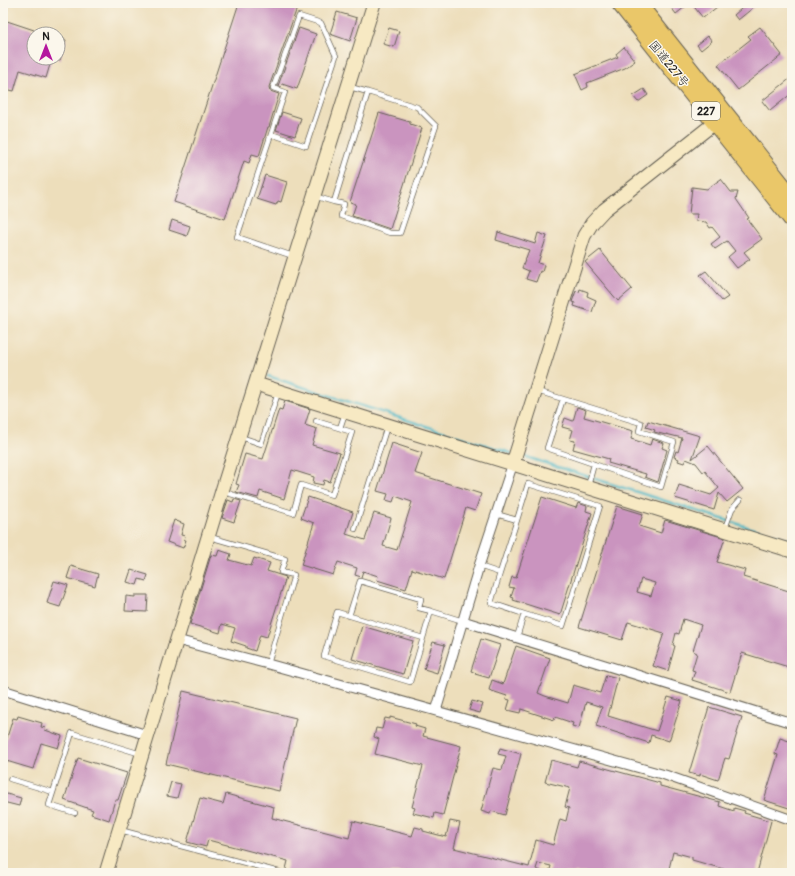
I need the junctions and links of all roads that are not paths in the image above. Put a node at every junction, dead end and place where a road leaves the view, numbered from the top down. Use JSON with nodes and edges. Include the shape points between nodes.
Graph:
{"nodes":[{"id":1,"x":374,"y":3,"type":"edge"},
{"id":2,"x":620,"y":3,"type":"edge"},
{"id":3,"x":637,"y":3,"type":"edge"},
{"id":4,"x":348,"y":86,"type":"junction"},
{"id":5,"x":368,"y":92,"type":"junction"},
{"id":6,"x":720,"y":118,"type":"junction"},
{"id":7,"x":271,"y":134,"type":"junction"},
{"id":8,"x":314,"y":196,"type":"junction"},
{"id":9,"x":792,"y":198,"type":"edge"},
{"id":10,"x":334,"y":202,"type":"junction"},
{"id":11,"x":792,"y":219,"type":"edge"},
{"id":12,"x":294,"y":256,"type":"junction"},
{"id":13,"x":256,"y":384,"type":"junction"},
{"id":14,"x":536,"y":390,"type":"junction"},
{"id":15,"x":278,"y":391,"type":"junction"},
{"id":16,"x":563,"y":399,"type":"junction"},
{"id":17,"x":345,"y":412,"type":"junction"},
{"id":18,"x":316,"y":421,"type":"dead end"},
{"id":19,"x":388,"y":425,"type":"junction"},
{"id":20,"x":340,"y":428,"type":"junction"},
{"id":21,"x":239,"y":436,"type":"junction"},
{"id":22,"x":514,"y":457,"type":"junction"},
{"id":23,"x":594,"y":464,"type":"junction"},
{"id":24,"x":588,"y":484,"type":"junction"},
{"id":25,"x":222,"y":491,"type":"junction"},
{"id":26,"x":740,"y":500,"type":"dead end"},
{"id":27,"x":496,"y":514,"type":"junction"},
{"id":28,"x":517,"y":520,"type":"junction"},
{"id":29,"x":726,"y":527,"type":"junction"},
{"id":30,"x":355,"y":530,"type":"dead end"},
{"id":31,"x":208,"y":536,"type":"junction"},
{"id":32,"x":792,"y":550,"type":"edge"},
{"id":33,"x":479,"y":566,"type":"junction"},
{"id":34,"x":500,"y":573,"type":"junction"},
{"id":35,"x":431,"y":612,"type":"junction"},
{"id":36,"x":524,"y":614,"type":"junction"},
{"id":37,"x":349,"y":616,"type":"junction"},
{"id":38,"x":463,"y":621,"type":"junction"},
{"id":39,"x":517,"y":637,"type":"junction"},
{"id":40,"x":423,"y":638,"type":"junction"},
{"id":41,"x":177,"y":640,"type":"junction"},
{"id":42,"x":268,"y":664,"type":"junction"},
{"id":43,"x":3,"y":690,"type":"edge"},
{"id":44,"x":436,"y":711,"type":"junction"},
{"id":45,"x":792,"y":723,"type":"edge"},
{"id":46,"x":148,"y":736,"type":"junction"},
{"id":47,"x":142,"y":755,"type":"junction"},
{"id":48,"x":10,"y":779,"type":"dead end"},
{"id":49,"x":53,"y":792,"type":"junction"},
{"id":50,"x":75,"y":813,"type":"dead end"},
{"id":51,"x":792,"y":820,"type":"edge"},
{"id":52,"x":119,"y":830,"type":"junction"},
{"id":53,"x":106,"y":873,"type":"edge"},
{"id":54,"x":279,"y":873,"type":"edge"}],
"edges":[{"from":1,"to":4,"type":"street"},
{"from":2,"to":6,"type":"highway","name":"国道227号","number":"227"},
{"from":3,"to":6,"type":"highway","name":"国道227号","number":"227"},
{"from":4,"to":5,"type":"lane"},
{"from":4,"to":8,"type":"street"},
{"from":5,"to":10,"type":"lane"},
{"from":5,"to":10,"type":"lane","via":[[417,107],[436,126],[400,233],[390,233],[341,216],[344,204]]},
{"from":6,"to":9,"type":"highway","name":"国道227号","number":"227"},
{"from":6,"to":11,"type":"highway","name":"国道227号","number":"227"},
{"from":6,"to":14,"type":"street","via":[[604,210],[592,223],[584,236]]},
{"from":7,"to":7,"type":"lane","via":[[306,146],[336,56],[321,23],[299,16],[273,88],[285,92]]},
{"from":7,"to":12,"type":"lane","via":[[237,237]]},
{"from":8,"to":10,"type":"lane"},
{"from":8,"to":12,"type":"street"},
{"from":12,"to":13,"type":"street"},
{"from":13,"to":15,"type":"street"},
{"from":13,"to":21,"type":"street"},
{"from":14,"to":16,"type":"lane"},
{"from":14,"to":22,"type":"street"},
{"from":15,"to":17,"type":"street"},
{"from":15,"to":21,"type":"lane","via":[[261,444]]},
{"from":16,"to":23,"type":"lane","via":[[547,448]]},
{"from":16,"to":23,"type":"lane","via":[[641,423],[639,431],[674,442],[662,488]]},
{"from":17,"to":19,"type":"street"},
{"from":17,"to":20,"type":"lane"},
{"from":18,"to":20,"type":"lane"},
{"from":19,"to":22,"type":"street"},
{"from":19,"to":30,"type":"lane"},
{"from":20,"to":25,"type":"lane","via":[[352,432],[332,495],[301,485],[293,512]]},
{"from":21,"to":25,"type":"street"},
{"from":22,"to":24,"type":"street"},
{"from":22,"to":27,"type":"street"},
{"from":23,"to":24,"type":"lane"},
{"from":24,"to":29,"type":"street"},
{"from":25,"to":31,"type":"street"},
{"from":26,"to":29,"type":"lane","via":[[732,509]]},
{"from":27,"to":28,"type":"lane"},
{"from":27,"to":33,"type":"street"},
{"from":28,"to":34,"type":"lane"},
{"from":28,"to":36,"type":"lane","via":[[528,484],[600,506],[563,626]]},
{"from":29,"to":32,"type":"street"},
{"from":31,"to":41,"type":"street"},
{"from":31,"to":42,"type":"lane","via":[[285,559],[281,572],[294,575]]},
{"from":33,"to":34,"type":"lane"},
{"from":33,"to":38,"type":"street"},
{"from":34,"to":36,"type":"lane","via":[[491,603]]},
{"from":35,"to":37,"type":"lane","via":[[419,608],[421,599],[360,581]]},
{"from":35,"to":38,"type":"lane"},
{"from":35,"to":40,"type":"lane"},
{"from":36,"to":39,"type":"lane"},
{"from":37,"to":40,"type":"lane"},
{"from":37,"to":40,"type":"lane","via":[[337,612],[324,656],[410,682]]},
{"from":38,"to":39,"type":"street"},
{"from":38,"to":44,"type":"street"},
{"from":39,"to":45,"type":"street"},
{"from":41,"to":42,"type":"street"},
{"from":41,"to":46,"type":"street"},
{"from":42,"to":44,"type":"street"},
{"from":43,"to":46,"type":"street"},
{"from":44,"to":51,"type":"street","via":[[665,774]]},
{"from":46,"to":47,"type":"street"},
{"from":47,"to":49,"type":"lane","via":[[72,733]]},
{"from":47,"to":52,"type":"street"},
{"from":48,"to":49,"type":"lane"},
{"from":49,"to":50,"type":"lane","via":[[49,805]]},
{"from":52,"to":53,"type":"street"},
{"from":52,"to":54,"type":"lane"}]}
